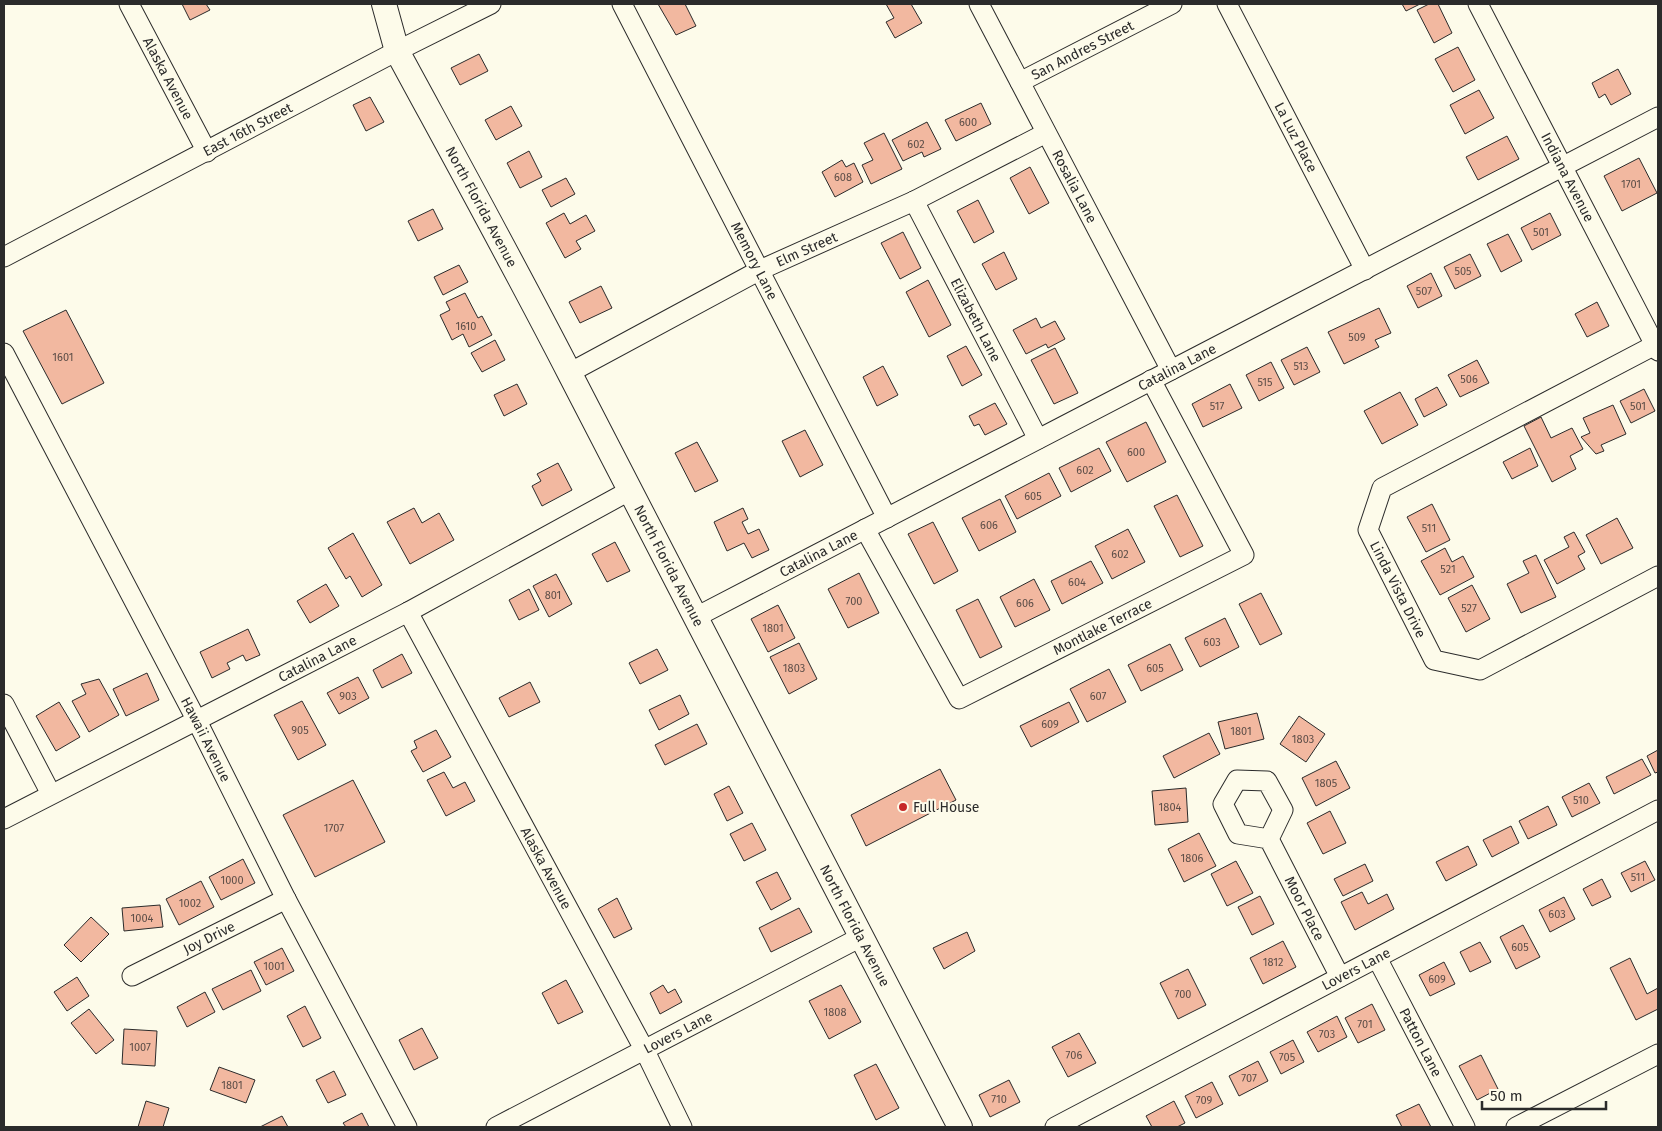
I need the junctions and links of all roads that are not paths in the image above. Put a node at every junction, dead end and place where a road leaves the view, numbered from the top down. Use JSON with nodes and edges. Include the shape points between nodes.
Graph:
{"nodes":[{"id":1,"x":129,"y":4,"type":"edge"},
{"id":2,"x":384,"y":4,"type":"edge"},
{"id":3,"x":491,"y":4,"type":"edge"},
{"id":4,"x":622,"y":4,"type":"edge"},
{"id":5,"x":979,"y":4,"type":"edge"},
{"id":6,"x":1172,"y":4,"type":"edge"},
{"id":7,"x":1227,"y":4,"type":"edge"},
{"id":8,"x":1478,"y":4,"type":"edge"},
{"id":9,"x":397,"y":50,"type":"junction"},
{"id":10,"x":1020,"y":82,"type":"junction"},
{"id":11,"x":1658,"y":117,"type":"edge"},
{"id":12,"x":1046,"y":133,"type":"junction"},
{"id":13,"x":206,"y":152,"type":"junction"},
{"id":14,"x":1562,"y":167,"type":"junction"},
{"id":15,"x":914,"y":201,"type":"junction"},
{"id":16,"x":4,"y":257,"type":"edge"},
{"id":17,"x":760,"y":270,"type":"junction"},
{"id":18,"x":1364,"y":270,"type":"junction"},
{"id":19,"x":1657,"y":348,"type":"edge"},
{"id":20,"x":4,"y":353,"type":"edge"},
{"id":21,"x":1171,"y":370,"type":"junction"},
{"id":22,"x":569,"y":373,"type":"junction"},
{"id":23,"x":1151,"y":380,"type":"junction"},
{"id":24,"x":1038,"y":439,"type":"junction"},
{"id":25,"x":629,"y":490,"type":"junction"},
{"id":26,"x":887,"y":518,"type":"junction"},
{"id":27,"x":865,"y":529,"type":"junction"},
{"id":28,"x":1658,"y":576,"type":"edge"},
{"id":29,"x":408,"y":612,"type":"junction"},
{"id":30,"x":696,"y":617,"type":"junction"},
{"id":31,"x":4,"y":704,"type":"edge"},
{"id":32,"x":197,"y":721,"type":"junction"},
{"id":33,"x":51,"y":794,"type":"junction"},
{"id":34,"x":1658,"y":810,"type":"edge"},
{"id":35,"x":4,"y":819,"type":"edge"},
{"id":36,"x":1269,"y":839,"type":"dead end"},
{"id":37,"x":286,"y":899,"type":"junction"},
{"id":38,"x":861,"y":937,"type":"junction"},
{"id":39,"x":1377,"y":958,"type":"junction"},
{"id":40,"x":132,"y":976,"type":"dead end"},
{"id":41,"x":1340,"y":977,"type":"junction"},
{"id":42,"x":644,"y":1049,"type":"junction"},
{"id":43,"x":1658,"y":1054,"type":"edge"},
{"id":44,"x":407,"y":1127,"type":"edge"},
{"id":45,"x":496,"y":1127,"type":"edge"},
{"id":46,"x":682,"y":1127,"type":"edge"},
{"id":47,"x":960,"y":1127,"type":"edge"},
{"id":48,"x":1054,"y":1127,"type":"edge"},
{"id":49,"x":1465,"y":1127,"type":"edge"},
{"id":50,"x":1516,"y":1127,"type":"edge"}],
"edges":[{"from":1,"to":13,"type":"street","name":"Alaska Avenue"},
{"from":2,"to":9,"type":"main road","name":"North Florida Avenue"},
{"from":3,"to":9,"type":"street","name":"East 16th Street"},
{"from":4,"to":17,"type":"street","name":"Memory Lane"},
{"from":5,"to":10,"type":"street","name":"Rosalia Lane"},
{"from":6,"to":10,"type":"street","name":"San Andres Street"},
{"from":7,"to":18,"type":"street","name":"La Luz Place"},
{"from":8,"to":14,"type":"street","name":"Indiana Avenue"},
{"from":9,"to":13,"type":"street","name":"East 16th Street"},
{"from":9,"to":22,"type":"main road","name":"North Florida Avenue"},
{"from":10,"to":12,"type":"street","name":"Rosalia Lane"},
{"from":11,"to":14,"type":"street","name":"Catalina Lane"},
{"from":12,"to":15,"type":"street","name":"Elm Street"},
{"from":12,"to":21,"type":"street","name":"Rosalia Lane"},
{"from":13,"to":16,"type":"street","name":"East 16th Street"},
{"from":14,"to":18,"type":"street","name":"Catalina Lane"},
{"from":14,"to":19,"type":"street","name":"Indiana Avenue"},
{"from":15,"to":17,"type":"street","name":"Elm Street"},
{"from":15,"to":24,"type":"street","name":"Elizabeth Lane"},
{"from":17,"to":22,"type":"street","name":"Elm Street"},
{"from":17,"to":26,"type":"street","name":"Memory Lane"},
{"from":18,"to":21,"type":"street","name":"Catalina Lane"},
{"from":19,"to":28,"type":"street","name":"Linda Vista Drive","via":[[1382,488],[1368,530],[1434,660],[1480,670]]},
{"from":20,"to":32,"type":"street","name":"Hawaii Avenue"},
{"from":21,"to":23,"type":"street","name":"Catalina Lane"},
{"from":22,"to":25,"type":"main road","name":"North Florida Avenue"},
{"from":23,"to":24,"type":"street","name":"Catalina Lane"},
{"from":23,"to":27,"type":"street","name":"Montlake Terrace","via":[[1244,554],[960,699]]},
{"from":24,"to":26,"type":"street","name":"Catalina Lane"},
{"from":25,"to":29,"type":"street","name":"Catalina Lane"},
{"from":25,"to":30,"type":"main road","name":"North Florida Avenue"},
{"from":26,"to":27,"type":"street","name":"Catalina Lane"},
{"from":27,"to":30,"type":"street","name":"Catalina Lane"},
{"from":29,"to":32,"type":"street","name":"Catalina Lane"},
{"from":29,"to":42,"type":"street","name":"Alaska Avenue"},
{"from":30,"to":38,"type":"main road","name":"North Florida Avenue"},
{"from":31,"to":33,"type":"street"},
{"from":32,"to":33,"type":"street","name":"Catalina Lane"},
{"from":32,"to":37,"type":"street","name":"Hawaii Avenue"},
{"from":33,"to":35,"type":"street","name":"Catalina Lane"},
{"from":34,"to":39,"type":"street","name":"Lovers Lane"},
{"from":36,"to":41,"type":"street","name":"Moor Place"},
{"from":37,"to":40,"type":"street","name":"Joy Drive"},
{"from":37,"to":44,"type":"street","name":"Hawaii Avenue"},
{"from":38,"to":42,"type":"street","name":"Lovers Lane"},
{"from":38,"to":47,"type":"main road","name":"North Florida Avenue"},
{"from":39,"to":41,"type":"street","name":"Lovers Lane"},
{"from":39,"to":49,"type":"street","name":"Patton Lane"},
{"from":41,"to":48,"type":"street","name":"Lovers Lane"},
{"from":42,"to":45,"type":"street","name":"Lovers Lane"},
{"from":42,"to":46,"type":"street","name":"Alaska Avenue"},
{"from":43,"to":50,"type":"street"}]}
